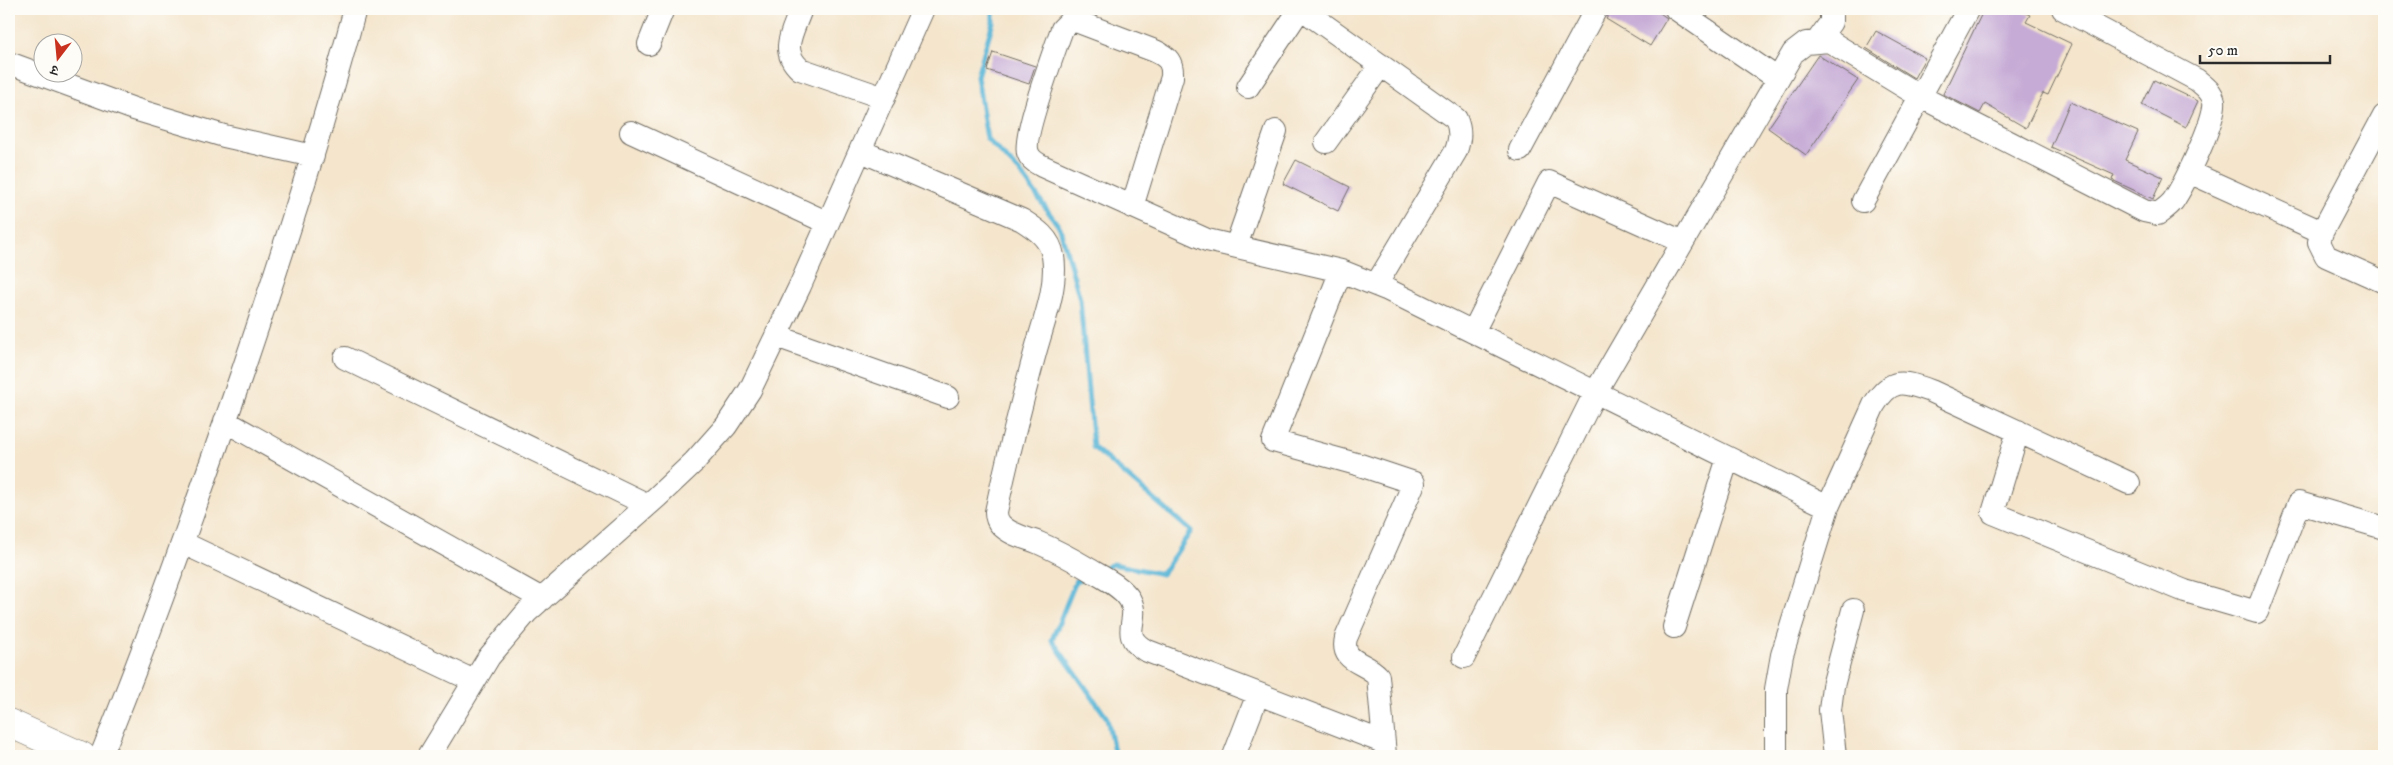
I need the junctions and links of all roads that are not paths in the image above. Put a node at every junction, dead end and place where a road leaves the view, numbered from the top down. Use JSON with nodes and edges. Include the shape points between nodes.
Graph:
{"nodes":[{"id":1,"x":355,"y":9,"type":"edge"},
{"id":2,"x":662,"y":9,"type":"edge"},
{"id":3,"x":801,"y":9,"type":"edge"},
{"id":4,"x":923,"y":9,"type":"edge"},
{"id":5,"x":1301,"y":9,"type":"edge"},
{"id":6,"x":1596,"y":9,"type":"edge"},
{"id":7,"x":1676,"y":9,"type":"edge"},
{"id":8,"x":1831,"y":9,"type":"edge"},
{"id":9,"x":2063,"y":9,"type":"edge"},
{"id":10,"x":1961,"y":12,"type":"edge"},
{"id":11,"x":2090,"y":15,"type":"edge"},
{"id":12,"x":1818,"y":40,"type":"junction"},
{"id":13,"x":649,"y":44,"type":"dead end"},
{"id":14,"x":9,"y":63,"type":"edge"},
{"id":15,"x":1381,"y":66,"type":"junction"},
{"id":16,"x":1778,"y":79,"type":"junction"},
{"id":17,"x":1248,"y":87,"type":"dead end"},
{"id":18,"x":1921,"y":97,"type":"junction"},
{"id":19,"x":884,"y":98,"type":"junction"},
{"id":20,"x":2384,"y":116,"type":"edge"},
{"id":21,"x":1276,"y":131,"type":"dead end"},
{"id":22,"x":631,"y":132,"type":"dead end"},
{"id":23,"x":1326,"y":142,"type":"dead end"},
{"id":24,"x":1520,"y":150,"type":"dead end"},
{"id":25,"x":861,"y":151,"type":"junction"},
{"id":26,"x":313,"y":156,"type":"junction"},
{"id":27,"x":2189,"y":172,"type":"junction"},
{"id":28,"x":1863,"y":201,"type":"dead end"},
{"id":29,"x":1132,"y":207,"type":"junction"},
{"id":30,"x":828,"y":223,"type":"junction"},
{"id":31,"x":2322,"y":232,"type":"junction"},
{"id":32,"x":1682,"y":242,"type":"junction"},
{"id":33,"x":1236,"y":246,"type":"junction"},
{"id":34,"x":1341,"y":270,"type":"junction"},
{"id":35,"x":2384,"y":282,"type":"edge"},
{"id":36,"x":1376,"y":285,"type":"junction"},
{"id":37,"x":1472,"y":332,"type":"junction"},
{"id":38,"x":776,"y":336,"type":"junction"},
{"id":39,"x":344,"y":358,"type":"dead end"},
{"id":40,"x":1595,"y":392,"type":"junction"},
{"id":41,"x":948,"y":397,"type":"dead end"},
{"id":42,"x":226,"y":421,"type":"junction"},
{"id":43,"x":2018,"y":431,"type":"junction"},
{"id":44,"x":1728,"y":458,"type":"junction"},
{"id":45,"x":2129,"y":483,"type":"dead end"},
{"id":46,"x":648,"y":505,"type":"junction"},
{"id":47,"x":1828,"y":507,"type":"junction"},
{"id":48,"x":2383,"y":525,"type":"edge"},
{"id":49,"x":183,"y":543,"type":"junction"},
{"id":50,"x":542,"y":599,"type":"junction"},
{"id":51,"x":1852,"y":610,"type":"dead end"},
{"id":52,"x":1674,"y":627,"type":"dead end"},
{"id":53,"x":1464,"y":657,"type":"dead end"},
{"id":54,"x":474,"y":681,"type":"junction"},
{"id":55,"x":1258,"y":694,"type":"junction"},
{"id":56,"x":9,"y":723,"type":"edge"},
{"id":57,"x":1384,"y":749,"type":"edge"},
{"id":58,"x":82,"y":756,"type":"edge"},
{"id":59,"x":102,"y":756,"type":"edge"},
{"id":60,"x":429,"y":756,"type":"edge"},
{"id":61,"x":1234,"y":756,"type":"edge"},
{"id":62,"x":1776,"y":756,"type":"edge"},
{"id":63,"x":1835,"y":756,"type":"edge"}],
"edges":[{"from":1,"to":26,"type":"street"},
{"from":2,"to":13,"type":"street"},
{"from":3,"to":19,"type":"street","via":[[788,44],[788,55],[793,63],[800,70]]},
{"from":4,"to":19,"type":"street"},
{"from":5,"to":15,"type":"street"},
{"from":5,"to":17,"type":"street"},
{"from":6,"to":24,"type":"street"},
{"from":7,"to":16,"type":"street"},
{"from":8,"to":12,"type":"street","via":[[1831,22]]},
{"from":9,"to":11,"type":"street"},
{"from":10,"to":18,"type":"street"},
{"from":11,"to":27,"type":"street","via":[[2208,89],[2214,100],[2214,114]]},
{"from":12,"to":16,"type":"street","via":[[1806,43],[1793,53]]},
{"from":12,"to":18,"type":"street","via":[[1830,41]]},
{"from":14,"to":26,"type":"street","via":[[134,110],[224,136]]},
{"from":15,"to":23,"type":"street"},
{"from":15,"to":36,"type":"street","via":[[1456,119],[1460,139],[1456,151]]},
{"from":16,"to":32,"type":"street"},
{"from":18,"to":27,"type":"street","via":[[2144,212],[2158,214],[2172,202]]},
{"from":18,"to":28,"type":"street"},
{"from":19,"to":25,"type":"street"},
{"from":20,"to":31,"type":"street"},
{"from":21,"to":33,"type":"street"},
{"from":22,"to":30,"type":"street"},
{"from":25,"to":30,"type":"street"},
{"from":25,"to":55,"type":"street","via":[[1022,220],[1040,231],[1053,255],[1052,290],[1007,459],[996,519],[1009,531],[1084,566],[1124,592],[1132,613],[1131,636],[1138,646]]},
{"from":26,"to":42,"type":"street"},
{"from":27,"to":31,"type":"street"},
{"from":29,"to":29,"type":"street","via":[[1042,166],[1028,153],[1029,133],[1062,29],[1068,22],[1076,22],[1155,51],[1171,62],[1172,77]]},
{"from":29,"to":33,"type":"street","via":[[1207,240]]},
{"from":30,"to":38,"type":"street"},
{"from":31,"to":35,"type":"street","via":[[2319,242],[2326,256]]},
{"from":32,"to":37,"type":"street","via":[[1549,182]]},
{"from":32,"to":40,"type":"street"},
{"from":33,"to":34,"type":"street"},
{"from":34,"to":36,"type":"street"},
{"from":34,"to":57,"type":"street","via":[[1273,441],[1414,483],[1343,647],[1351,658],[1378,676]]},
{"from":36,"to":37,"type":"street"},
{"from":37,"to":40,"type":"street"},
{"from":38,"to":41,"type":"street"},
{"from":38,"to":46,"type":"street","via":[[750,390],[726,426],[694,462]]},
{"from":39,"to":46,"type":"street"},
{"from":40,"to":44,"type":"street"},
{"from":40,"to":53,"type":"street"},
{"from":42,"to":49,"type":"street"},
{"from":42,"to":50,"type":"street"},
{"from":43,"to":45,"type":"street"},
{"from":43,"to":47,"type":"street","via":[[1931,391],[1909,384],[1889,386],[1874,405]]},
{"from":43,"to":48,"type":"street","via":[[1994,512],[2184,591],[2257,612],[2299,503]]},
{"from":44,"to":47,"type":"street"},
{"from":44,"to":52,"type":"street"},
{"from":46,"to":50,"type":"street"},
{"from":47,"to":62,"type":"street","via":[[1782,655],[1776,689]]},
{"from":49,"to":54,"type":"street"},
{"from":49,"to":59,"type":"street"},
{"from":50,"to":54,"type":"street","via":[[489,657]]},
{"from":51,"to":63,"type":"street","via":[[1830,710]]},
{"from":54,"to":60,"type":"street"},
{"from":55,"to":57,"type":"street"},
{"from":55,"to":61,"type":"street"},
{"from":56,"to":58,"type":"main road"}]}
